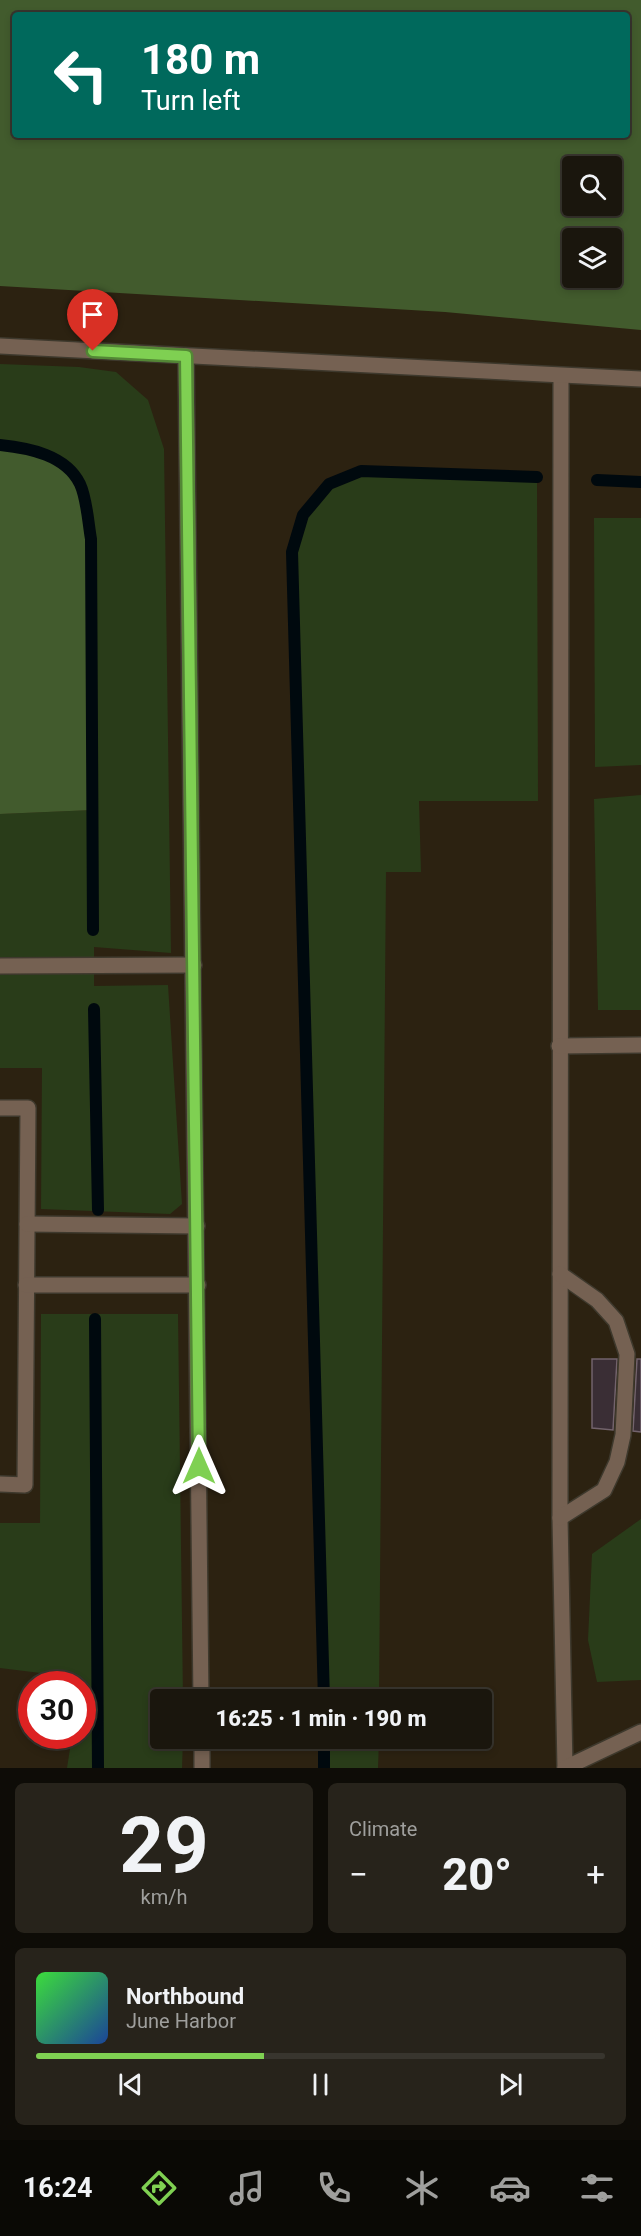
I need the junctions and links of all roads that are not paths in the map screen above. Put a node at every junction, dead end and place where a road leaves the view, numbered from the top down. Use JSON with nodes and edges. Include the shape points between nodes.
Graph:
{"nodes":[{"id":1,"x":0,"y":346,"type":"edge"},
{"id":2,"x":186,"y":356,"type":"junction"},
{"id":3,"x":561,"y":376,"type":"junction"},
{"id":4,"x":641,"y":379,"type":"edge"},
{"id":5,"x":194,"y":965,"type":"junction"},
{"id":6,"x":0,"y":966,"type":"edge"},
{"id":7,"x":560,"y":1046,"type":"junction"},
{"id":8,"x":641,"y":1046,"type":"edge"},
{"id":9,"x":0,"y":1108,"type":"edge"},
{"id":10,"x":27,"y":1224,"type":"junction"},
{"id":11,"x":197,"y":1226,"type":"junction"},
{"id":12,"x":560,"y":1274,"type":"junction"},
{"id":13,"x":26,"y":1285,"type":"junction"},
{"id":14,"x":198,"y":1285,"type":"junction"},
{"id":15,"x":0,"y":1484,"type":"edge"},
{"id":16,"x":560,"y":1518,"type":"junction"},
{"id":17,"x":201,"y":1689,"type":"edge"},
{"id":18,"x":641,"y":1732,"type":"edge"},
{"id":19,"x":202,"y":1749,"type":"edge"},
{"id":20,"x":202,"y":1768,"type":"edge"},
{"id":21,"x":565,"y":1768,"type":"edge"},
{"id":22,"x":576,"y":1768,"type":"edge"}],
"edges":[{"from":1,"to":2,"type":"street"},
{"from":2,"to":3,"type":"street"},
{"from":2,"to":5,"type":"street"},
{"from":3,"to":4,"type":"street"},
{"from":3,"to":7,"type":"street"},
{"from":5,"to":6,"type":"street"},
{"from":5,"to":11,"type":"street"},
{"from":7,"to":8,"type":"street"},
{"from":7,"to":12,"type":"street"},
{"from":9,"to":10,"type":"street","via":[[27,1108]]},
{"from":10,"to":11,"type":"street"},
{"from":10,"to":13,"type":"street"},
{"from":11,"to":14,"type":"street"},
{"from":12,"to":16,"type":"street"},
{"from":12,"to":16,"type":"street","via":[[597,1300],[616,1321],[627,1354],[623,1435],[617,1462],[604,1490]]},
{"from":13,"to":14,"type":"street"},
{"from":13,"to":15,"type":"street","via":[[25,1485]]},
{"from":14,"to":17,"type":"street"},
{"from":16,"to":21,"type":"street"},
{"from":18,"to":21,"type":"street"},
{"from":19,"to":20,"type":"street"},
{"from":21,"to":22,"type":"street"}]}
